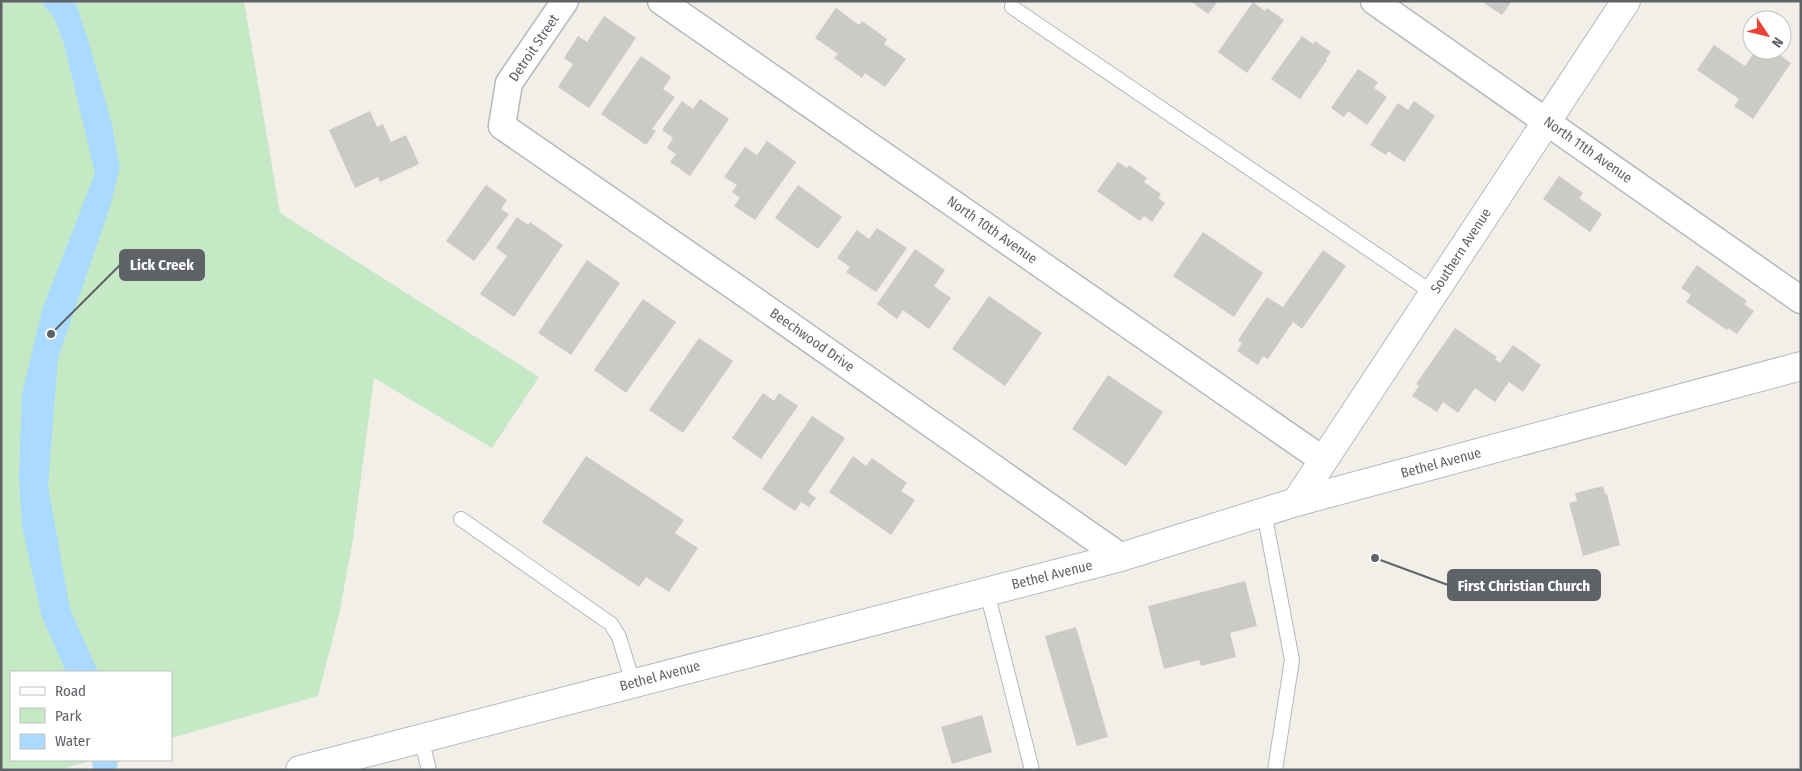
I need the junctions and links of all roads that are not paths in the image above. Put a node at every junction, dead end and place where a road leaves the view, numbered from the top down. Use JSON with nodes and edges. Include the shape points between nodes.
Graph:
{"nodes":[{"id":1,"x":566,"y":1,"type":"edge"},
{"id":2,"x":661,"y":1,"type":"edge"},
{"id":3,"x":1374,"y":1,"type":"edge"},
{"id":4,"x":1626,"y":1,"type":"edge"},
{"id":5,"x":1012,"y":7,"type":"dead end"},
{"id":6,"x":1546,"y":121,"type":"junction"},
{"id":7,"x":502,"y":126,"type":"joint"},
{"id":8,"x":1433,"y":293,"type":"junction"},
{"id":9,"x":1801,"y":300,"type":"edge"},
{"id":10,"x":1801,"y":366,"type":"edge"},
{"id":11,"x":1323,"y":460,"type":"junction"},
{"id":12,"x":1296,"y":502,"type":"junction"},
{"id":13,"x":1264,"y":512,"type":"junction"},
{"id":14,"x":461,"y":519,"type":"dead end"},
{"id":15,"x":1121,"y":557,"type":"junction"},
{"id":16,"x":988,"y":592,"type":"junction"},
{"id":17,"x":633,"y":683,"type":"junction"},
{"id":18,"x":421,"y":738,"type":"junction"},
{"id":19,"x":337,"y":765,"type":"edge"},
{"id":20,"x":300,"y":770,"type":"edge"},
{"id":21,"x":429,"y":770,"type":"edge"},
{"id":22,"x":1032,"y":770,"type":"edge"},
{"id":23,"x":1275,"y":770,"type":"edge"}],
"edges":[{"from":1,"to":7,"type":"street","name":"Detroit Street","via":[[509,83]]},
{"from":2,"to":11,"type":"street","name":"North 10th Avenue"},
{"from":3,"to":6,"type":"street","name":"North 11th Avenue"},
{"from":4,"to":6,"type":"street","name":"Southern Avenue"},
{"from":5,"to":8,"type":"lane"},
{"from":6,"to":8,"type":"street","name":"Southern Avenue"},
{"from":6,"to":9,"type":"street","name":"North 11th Avenue"},
{"from":7,"to":15,"type":"street","name":"Beechwood Drive"},
{"from":8,"to":11,"type":"street","name":"Southern Avenue"},
{"from":10,"to":12,"type":"street","name":"Bethel Avenue"},
{"from":11,"to":12,"type":"street","name":"Southern Avenue"},
{"from":12,"to":13,"type":"street","name":"Bethel Avenue"},
{"from":13,"to":15,"type":"street","name":"Bethel Avenue"},
{"from":13,"to":23,"type":"lane","via":[[1292,660]]},
{"from":14,"to":17,"type":"lane","via":[[611,624],[619,637]]},
{"from":15,"to":16,"type":"street","name":"Bethel Avenue"},
{"from":16,"to":17,"type":"street","name":"Bethel Avenue"},
{"from":16,"to":22,"type":"lane"},
{"from":17,"to":18,"type":"street","name":"Bethel Avenue"},
{"from":18,"to":19,"type":"street","name":"Bethel Avenue"},
{"from":18,"to":21,"type":"lane"},
{"from":19,"to":20,"type":"street","name":"Bethel Avenue"}]}
